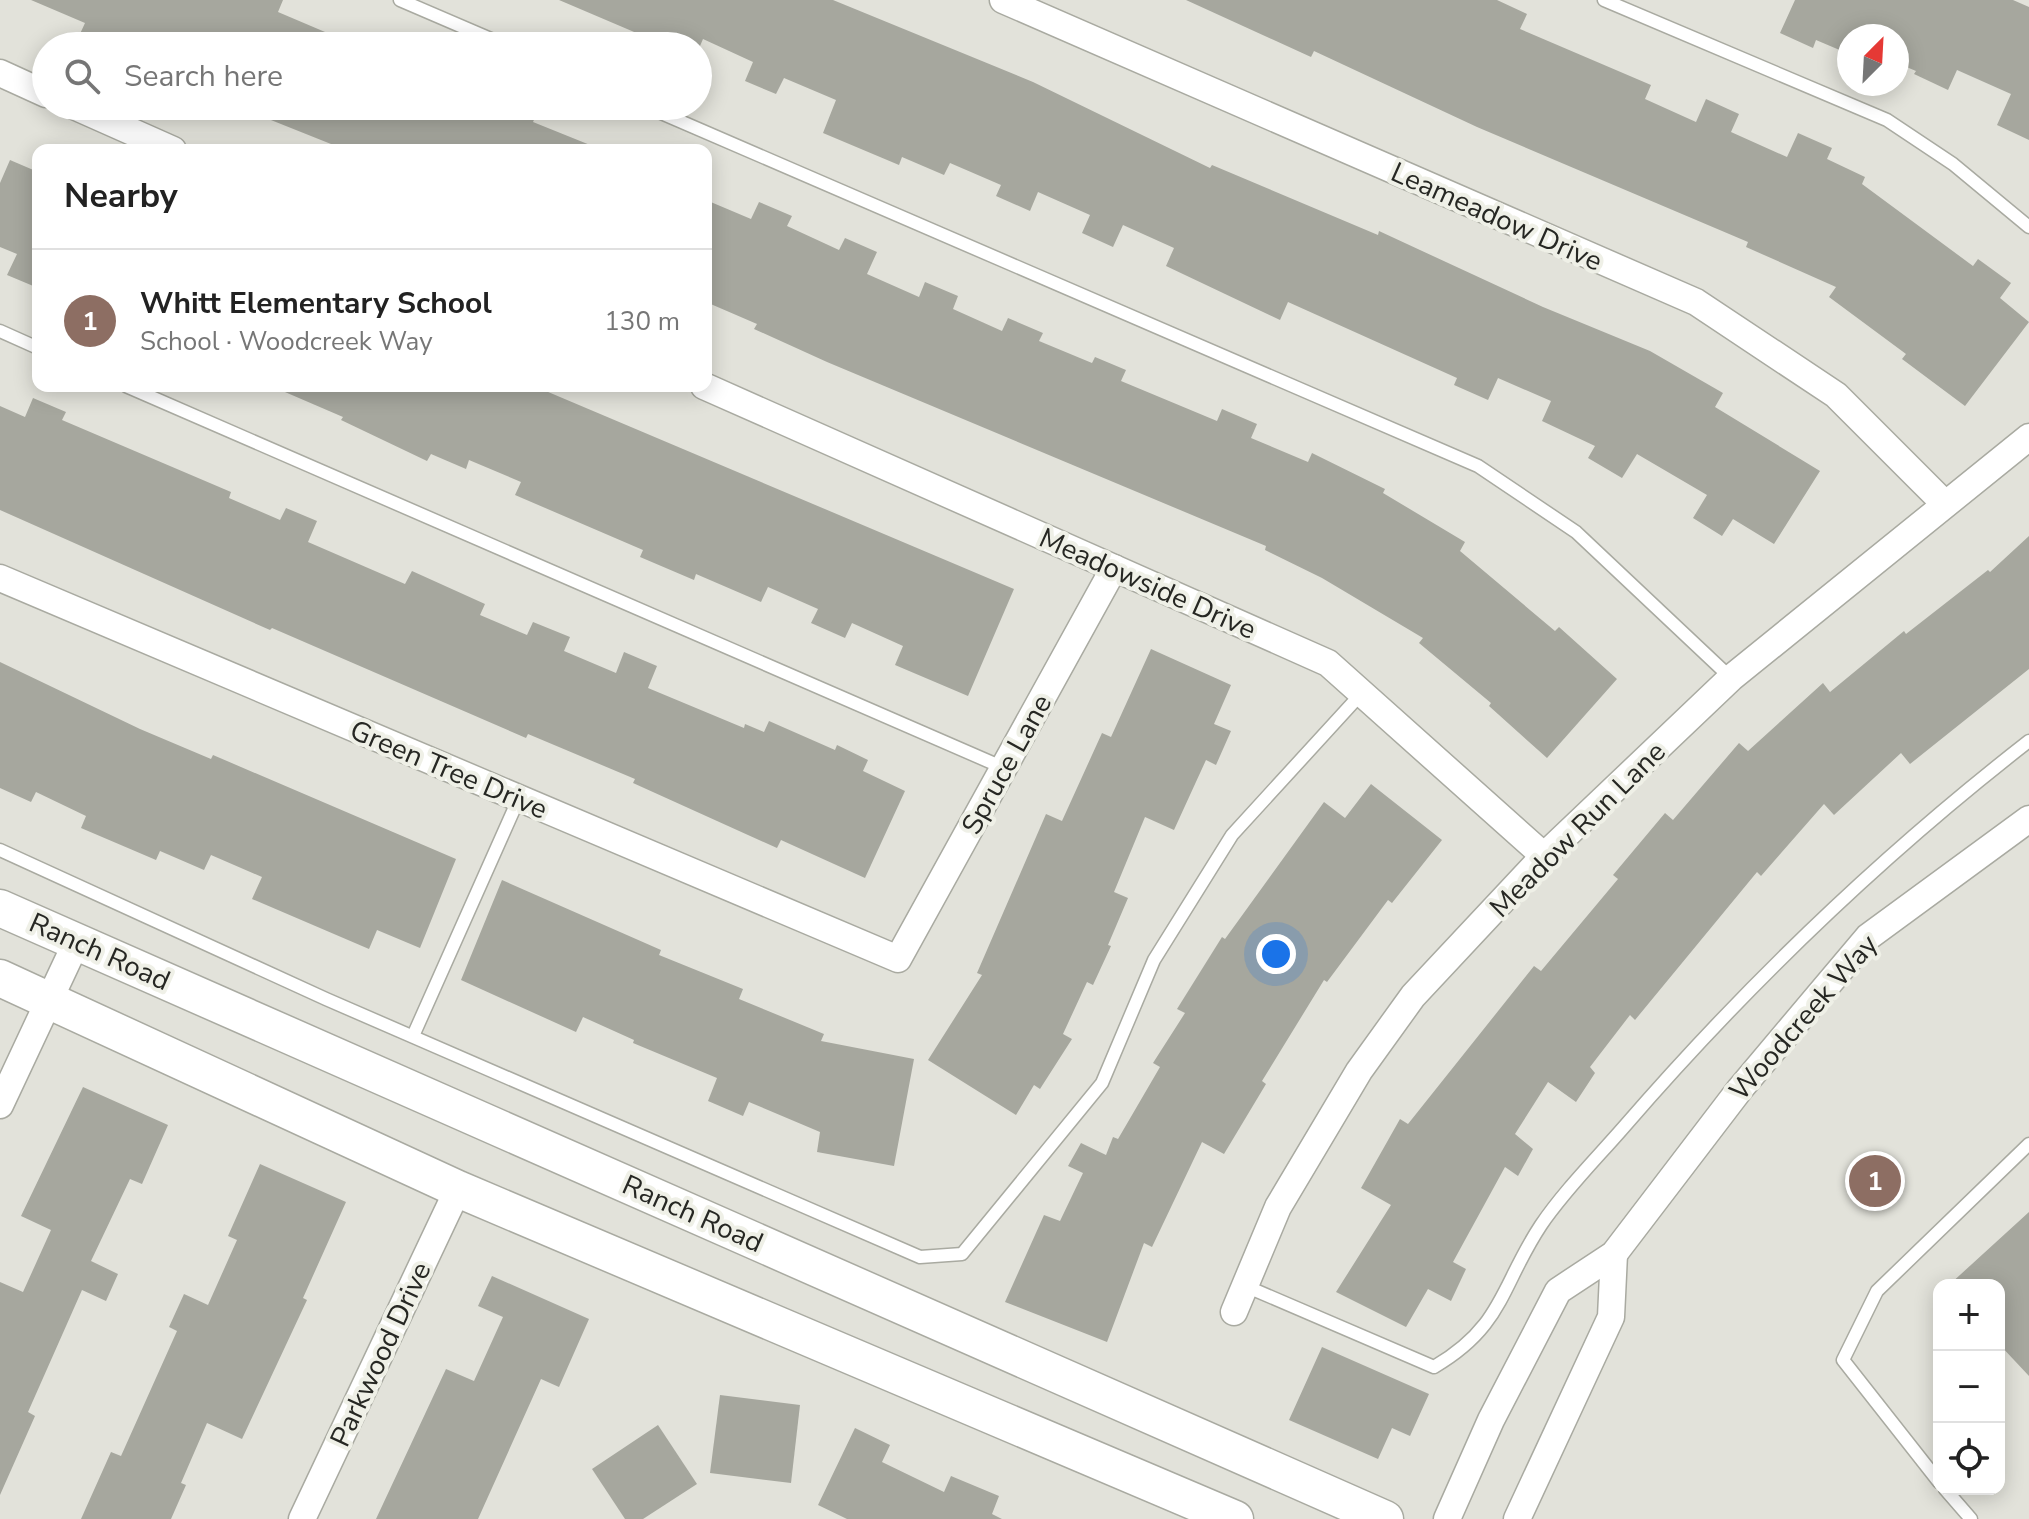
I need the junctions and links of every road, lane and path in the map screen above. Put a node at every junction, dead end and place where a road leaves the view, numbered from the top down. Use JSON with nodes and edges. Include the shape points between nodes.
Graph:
{"nodes":[{"id":1,"x":400,"y":0,"type":"edge"},
{"id":2,"x":1003,"y":0,"type":"edge"},
{"id":3,"x":1604,"y":0,"type":"edge"},
{"id":4,"x":474,"y":32,"type":"edge"},
{"id":5,"x":0,"y":73,"type":"edge"},
{"id":6,"x":32,"y":88,"type":"edge"},
{"id":7,"x":106,"y":120,"type":"edge"},
{"id":8,"x":677,"y":120,"type":"edge"},
{"id":9,"x":160,"y":144,"type":"edge"},
{"id":10,"x":2029,"y":227,"type":"edge"},
{"id":11,"x":0,"y":331,"type":"edge"},
{"id":12,"x":32,"y":345,"type":"edge"},
{"id":13,"x":712,"y":390,"type":"edge"},
{"id":14,"x":140,"y":392,"type":"edge"},
{"id":15,"x":2029,"y":437,"type":"edge"},
{"id":16,"x":1945,"y":504,"type":"junction"},
{"id":17,"x":1114,"y":568,"type":"junction"},
{"id":18,"x":0,"y":578,"type":"edge"},
{"id":19,"x":1731,"y":678,"type":"junction"},
{"id":20,"x":1360,"y":695,"type":"junction"},
{"id":21,"x":2029,"y":741,"type":"edge"},
{"id":22,"x":1004,"y":768,"type":"junction"},
{"id":23,"x":519,"y":798,"type":"junction"},
{"id":24,"x":2029,"y":819,"type":"edge"},
{"id":25,"x":0,"y":850,"type":"edge"},
{"id":26,"x":1544,"y":856,"type":"junction"},
{"id":27,"x":0,"y":908,"type":"edge"},
{"id":28,"x":77,"y":941,"type":"junction"},
{"id":29,"x":898,"y":959,"type":"joint"},
{"id":30,"x":0,"y":978,"type":"edge"},
{"id":31,"x":49,"y":1000,"type":"junction"},
{"id":32,"x":413,"y":1036,"type":"junction"},
{"id":33,"x":0,"y":1105,"type":"edge"},
{"id":34,"x":2029,"y":1144,"type":"edge"},
{"id":35,"x":458,"y":1189,"type":"junction"},
{"id":36,"x":1614,"y":1254,"type":"junction"},
{"id":37,"x":1243,"y":1285,"type":"junction"},
{"id":38,"x":1234,"y":1312,"type":"dead end"},
{"id":39,"x":1933,"y":1474,"type":"edge"},
{"id":40,"x":1950,"y":1495,"type":"edge"},
{"id":41,"x":302,"y":1519,"type":"edge"},
{"id":42,"x":1235,"y":1519,"type":"edge"},
{"id":43,"x":1385,"y":1519,"type":"edge"},
{"id":44,"x":1447,"y":1519,"type":"edge"},
{"id":45,"x":1517,"y":1519,"type":"edge"},
{"id":46,"x":1971,"y":1519,"type":"edge"}],
"edges":[{"from":1,"to":4,"type":"lane"},
{"from":2,"to":16,"type":"street","name":"Leameadow Drive","via":[[1696,302],[1836,395]]},
{"from":3,"to":10,"type":"lane","via":[[1887,120],[1953,164]]},
{"from":5,"to":6,"type":"street"},
{"from":7,"to":9,"type":"street"},
{"from":8,"to":19,"type":"lane","via":[[1478,466],[1576,532]]},
{"from":11,"to":12,"type":"lane"},
{"from":13,"to":17,"type":"street","name":"Meadowside Drive"},
{"from":14,"to":22,"type":"lane"},
{"from":15,"to":16,"type":"street","name":"Meadow Run Lane"},
{"from":16,"to":19,"type":"street","name":"Meadow Run Lane"},
{"from":17,"to":20,"type":"street","name":"Meadowside Drive","via":[[1328,663]]},
{"from":17,"to":22,"type":"street","name":"Spruce Lane"},
{"from":18,"to":23,"type":"street","name":"Green Tree Drive"},
{"from":19,"to":26,"type":"street","name":"Meadow Run Lane"},
{"from":20,"to":26,"type":"street","name":"Meadowside Drive"},
{"from":20,"to":32,"type":"lane","via":[[1232,835],[1154,960],[1102,1083],[962,1254],[920,1257]]},
{"from":21,"to":37,"type":"lane","via":[[1754,983],[1541,1225],[1490,1321],[1460,1352],[1434,1367]]},
{"from":22,"to":29,"type":"street","name":"Spruce Lane"},
{"from":23,"to":29,"type":"street","name":"Green Tree Drive"},
{"from":23,"to":32,"type":"lane"},
{"from":24,"to":36,"type":"street","name":"Woodcreek Way","via":[[1868,937],[1740,1089]]},
{"from":25,"to":32,"type":"lane"},
{"from":26,"to":37,"type":"street","name":"Meadow Run Lane","via":[[1413,996],[1359,1071],[1278,1207]]},
{"from":27,"to":28,"type":"main road","name":"Ranch Road"},
{"from":28,"to":31,"type":"street"},
{"from":28,"to":43,"type":"main road","name":"Ranch Road"},
{"from":30,"to":31,"type":"main road"},
{"from":31,"to":33,"type":"street"},
{"from":31,"to":35,"type":"main road"},
{"from":34,"to":39,"type":"lane","via":[[1877,1291],[1843,1360]]},
{"from":35,"to":41,"type":"street","name":"Parkwood Drive"},
{"from":35,"to":42,"type":"main road"},
{"from":36,"to":44,"type":"street","name":"Woodcreek Way","via":[[1558,1291]]},
{"from":36,"to":45,"type":"street","via":[[1611,1317]]},
{"from":37,"to":38,"type":"street","name":"Meadow Run Lane"},
{"from":40,"to":46,"type":"lane"}]}
